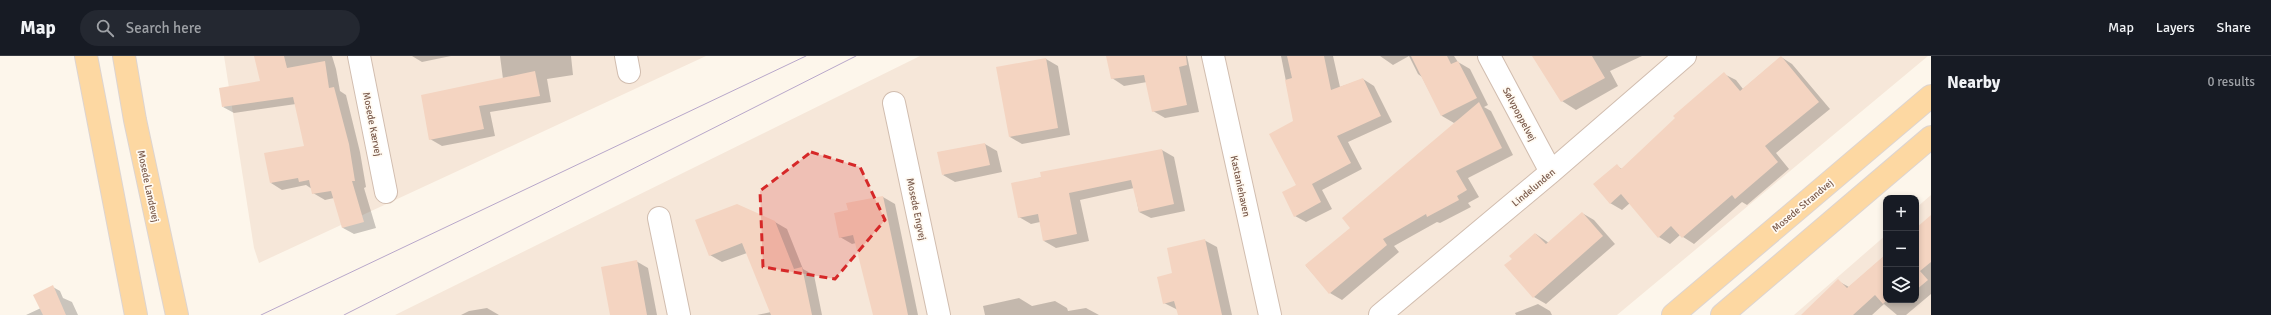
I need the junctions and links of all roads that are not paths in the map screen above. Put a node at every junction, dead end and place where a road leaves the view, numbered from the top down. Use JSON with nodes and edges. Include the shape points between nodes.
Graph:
{"nodes":[{"id":1,"x":86,"y":56,"type":"edge"},
{"id":2,"x":124,"y":56,"type":"edge"},
{"id":3,"x":359,"y":56,"type":"edge"},
{"id":4,"x":1212,"y":56,"type":"edge"},
{"id":5,"x":1490,"y":56,"type":"edge"},
{"id":6,"x":1684,"y":56,"type":"edge"},
{"id":7,"x":1931,"y":96,"type":"edge"},
{"id":8,"x":894,"y":103,"type":"dead end"},
{"id":9,"x":1931,"y":137,"type":"edge"},
{"id":10,"x":1551,"y":172,"type":"junction"},
{"id":11,"x":386,"y":192,"type":"dead end"},
{"id":12,"x":659,"y":218,"type":"dead end"},
{"id":13,"x":136,"y":315,"type":"edge"},
{"id":14,"x":177,"y":315,"type":"edge"},
{"id":15,"x":679,"y":315,"type":"edge"},
{"id":16,"x":939,"y":315,"type":"edge"},
{"id":17,"x":1270,"y":315,"type":"edge"},
{"id":18,"x":1380,"y":315,"type":"edge"},
{"id":19,"x":1673,"y":315,"type":"edge"},
{"id":20,"x":1722,"y":315,"type":"edge"}],
"edges":[{"from":1,"to":13,"type":"main road"},
{"from":2,"to":14,"type":"main road","name":"Mosede Landevej","via":[[135,120]]},
{"from":3,"to":11,"type":"street","name":"Mosede Kærvej"},
{"from":4,"to":17,"type":"street","name":"Kastaniehaven"},
{"from":5,"to":10,"type":"street","name":"Sølvpoppelvej"},
{"from":6,"to":10,"type":"street","name":"Lindelunden"},
{"from":7,"to":19,"type":"main road","name":"Mosede Strandvej"},
{"from":8,"to":16,"type":"street","name":"Mosede Engvej"},
{"from":9,"to":20,"type":"main road"},
{"from":10,"to":18,"type":"street","name":"Lindelunden"},
{"from":12,"to":15,"type":"street"}]}
